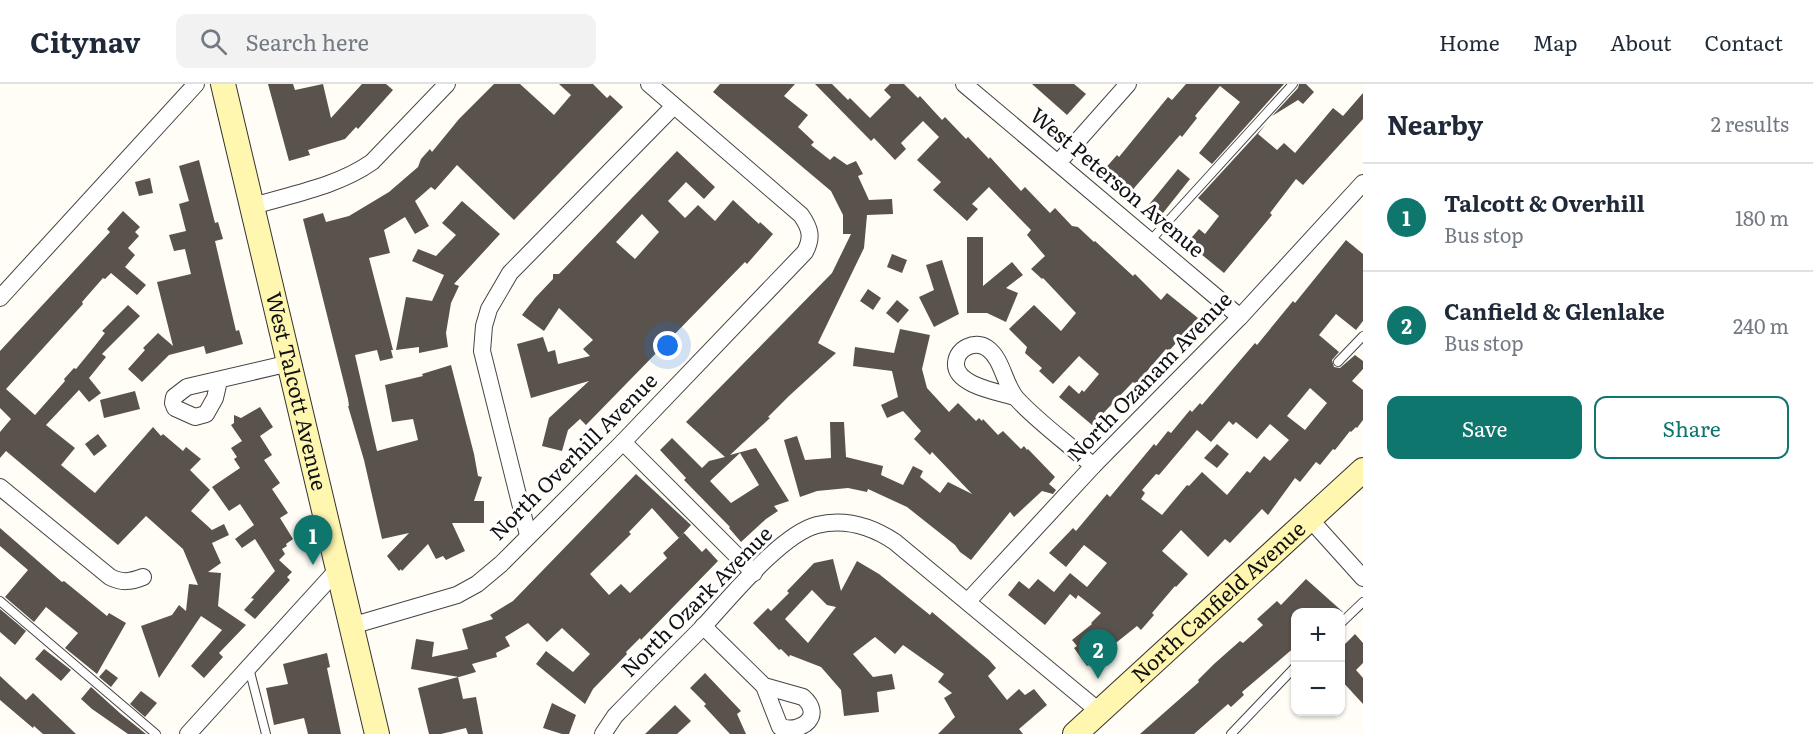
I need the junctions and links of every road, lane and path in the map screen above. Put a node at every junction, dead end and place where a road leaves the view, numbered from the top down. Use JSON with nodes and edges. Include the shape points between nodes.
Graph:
{"nodes":[{"id":1,"x":196,"y":84,"type":"edge"},
{"id":2,"x":223,"y":84,"type":"edge"},
{"id":3,"x":447,"y":84,"type":"edge"},
{"id":4,"x":649,"y":84,"type":"edge"},
{"id":5,"x":964,"y":84,"type":"edge"},
{"id":6,"x":1128,"y":84,"type":"edge"},
{"id":7,"x":1293,"y":84,"type":"edge"},
{"id":8,"x":674,"y":106,"type":"junction"},
{"id":9,"x":1058,"y":163,"type":"junction"},
{"id":10,"x":1363,"y":183,"type":"edge"},
{"id":11,"x":253,"y":206,"type":"junction"},
{"id":12,"x":1150,"y":241,"type":"junction"},
{"id":13,"x":0,"y":298,"type":"edge"},
{"id":14,"x":1240,"y":317,"type":"junction"},
{"id":15,"x":1363,"y":336,"type":"edge"},
{"id":16,"x":1338,"y":362,"type":"dead end"},
{"id":17,"x":290,"y":363,"type":"junction"},
{"id":18,"x":219,"y":381,"type":"dead end"},
{"id":19,"x":1015,"y":398,"type":"dead end"},
{"id":20,"x":623,"y":442,"type":"junction"},
{"id":21,"x":1093,"y":466,"type":"junction"},
{"id":22,"x":1363,"y":470,"type":"edge"},
{"id":23,"x":0,"y":487,"type":"edge"},
{"id":24,"x":1309,"y":518,"type":"junction"},
{"id":25,"x":528,"y":535,"type":"junction"},
{"id":26,"x":339,"y":568,"type":"junction"},
{"id":27,"x":754,"y":573,"type":"junction"},
{"id":28,"x":143,"y":577,"type":"dead end"},
{"id":29,"x":1363,"y":578,"type":"edge"},
{"id":30,"x":968,"y":601,"type":"junction"},
{"id":31,"x":0,"y":602,"type":"edge"},
{"id":32,"x":1363,"y":602,"type":"edge"},
{"id":33,"x":1345,"y":620,"type":"edge"},
{"id":34,"x":351,"y":626,"type":"junction"},
{"id":35,"x":703,"y":626,"type":"junction"},
{"id":36,"x":249,"y":667,"type":"junction"},
{"id":37,"x":1291,"y":671,"type":"edge"},
{"id":38,"x":764,"y":686,"type":"dead end"},
{"id":39,"x":1100,"y":712,"type":"junction"},
{"id":40,"x":156,"y":734,"type":"edge"},
{"id":41,"x":188,"y":734,"type":"edge"},
{"id":42,"x":266,"y":734,"type":"edge"},
{"id":43,"x":377,"y":734,"type":"edge"},
{"id":44,"x":603,"y":734,"type":"edge"},
{"id":45,"x":1075,"y":734,"type":"edge"},
{"id":46,"x":1231,"y":734,"type":"edge"}],
"edges":[{"from":1,"to":13,"type":"street"},
{"from":2,"to":11,"type":"street","name":"West Talcott Avenue"},
{"from":3,"to":11,"type":"street","via":[[358,172]]},
{"from":4,"to":8,"type":"street"},
{"from":5,"to":9,"type":"street","name":"West Peterson Avenue"},
{"from":6,"to":9,"type":"street"},
{"from":7,"to":12,"type":"lane"},
{"from":8,"to":20,"type":"street","name":"North Overhill Avenue","via":[[801,215],[811,233],[810,243]]},
{"from":8,"to":25,"type":"street","via":[[510,273],[489,309],[482,351]]},
{"from":9,"to":12,"type":"street","name":"West Peterson Avenue"},
{"from":10,"to":14,"type":"street","name":"North Ozanam Avenue"},
{"from":11,"to":17,"type":"street","name":"West Talcott Avenue"},
{"from":12,"to":14,"type":"street","name":"West Peterson Avenue"},
{"from":14,"to":21,"type":"street","name":"North Ozanam Avenue"},
{"from":15,"to":16,"type":"lane"},
{"from":17,"to":18,"type":"street"},
{"from":17,"to":26,"type":"street","name":"West Talcott Avenue"},
{"from":19,"to":21,"type":"street"},
{"from":20,"to":25,"type":"street","name":"North Overhill Avenue"},
{"from":20,"to":27,"type":"street"},
{"from":21,"to":30,"type":"street","name":"North Ozanam Avenue"},
{"from":22,"to":24,"type":"street","name":"North Canfield Avenue"},
{"from":23,"to":28,"type":"street","via":[[110,577],[119,582]]},
{"from":24,"to":29,"type":"street"},
{"from":24,"to":39,"type":"street","name":"North Canfield Avenue"},
{"from":25,"to":34,"type":"street","name":"North Overhill Avenue","via":[[501,564],[458,595]]},
{"from":26,"to":34,"type":"street","name":"West Talcott Avenue"},
{"from":26,"to":36,"type":"street"},
{"from":27,"to":30,"type":"street","name":"North Ozark Avenue","via":[[800,532],[836,522],[860,524],[880,532]]},
{"from":27,"to":35,"type":"street","name":"North Ozark Avenue"},
{"from":30,"to":39,"type":"street"},
{"from":31,"to":40,"type":"lane"},
{"from":32,"to":33,"type":"lane"},
{"from":34,"to":43,"type":"street","name":"West Talcott Avenue"},
{"from":35,"to":38,"type":"street"},
{"from":35,"to":44,"type":"street","name":"North Ozark Avenue","via":[[615,716]]},
{"from":36,"to":41,"type":"street"},
{"from":36,"to":42,"type":"lane"},
{"from":37,"to":46,"type":"lane"},
{"from":39,"to":45,"type":"street","name":"North Canfield Avenue"}]}
